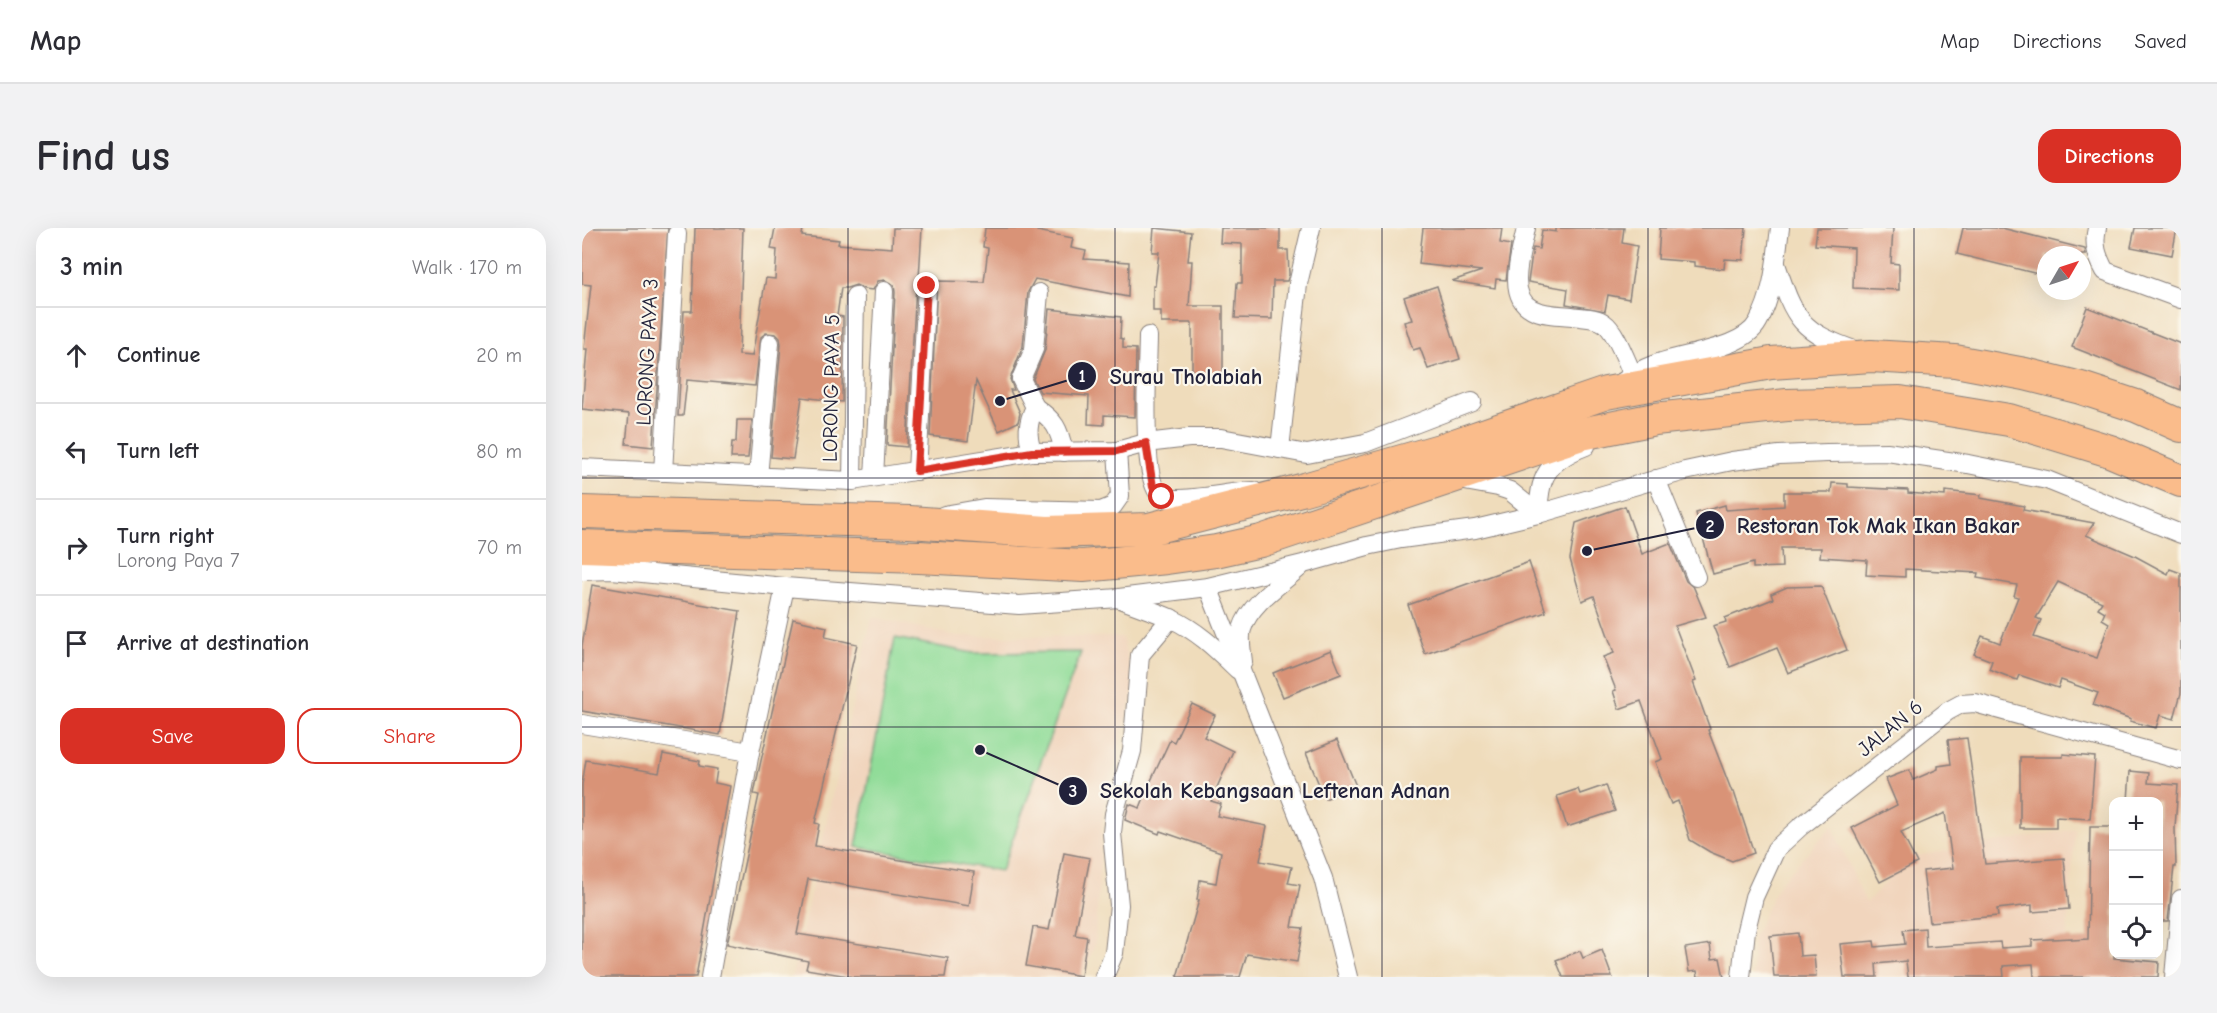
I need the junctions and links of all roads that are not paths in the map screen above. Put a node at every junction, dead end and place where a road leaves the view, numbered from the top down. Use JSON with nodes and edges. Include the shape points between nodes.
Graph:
{"nodes":[{"id":1,"x":1311,"y":228,"type":"edge"},
{"id":2,"x":1526,"y":228,"type":"edge"},
{"id":3,"x":1780,"y":228,"type":"edge"},
{"id":4,"x":2097,"y":228,"type":"edge"},
{"id":5,"x":677,"y":234,"type":"dead end"},
{"id":6,"x":1776,"y":264,"type":"junction"},
{"id":7,"x":927,"y":286,"type":"dead end"},
{"id":8,"x":884,"y":291,"type":"dead end"},
{"id":9,"x":1039,"y":293,"type":"dead end"},
{"id":10,"x":855,"y":296,"type":"dead end"},
{"id":11,"x":2181,"y":299,"type":"edge"},
{"id":12,"x":1148,"y":336,"type":"dead end"},
{"id":13,"x":770,"y":343,"type":"dead end"},
{"id":14,"x":1871,"y":356,"type":"junction"},
{"id":15,"x":1633,"y":375,"type":"junction"},
{"id":16,"x":1606,"y":393,"type":"junction"},
{"id":17,"x":1472,"y":402,"type":"dead end"},
{"id":18,"x":1035,"y":407,"type":"junction"},
{"id":19,"x":1655,"y":419,"type":"junction"},
{"id":20,"x":2181,"y":426,"type":"edge"},
{"id":21,"x":1146,"y":443,"type":"junction"},
{"id":22,"x":1280,"y":449,"type":"junction"},
{"id":23,"x":1117,"y":451,"type":"junction"},
{"id":24,"x":1032,"y":452,"type":"junction"},
{"id":25,"x":1064,"y":452,"type":"junction"},
{"id":26,"x":582,"y":468,"type":"edge"},
{"id":27,"x":917,"y":471,"type":"junction"},
{"id":28,"x":663,"y":472,"type":"junction"},
{"id":29,"x":759,"y":477,"type":"junction"},
{"id":30,"x":874,"y":477,"type":"junction"},
{"id":31,"x":1446,"y":478,"type":"junction"},
{"id":32,"x":1656,"y":479,"type":"junction"},
{"id":33,"x":852,"y":481,"type":"junction"},
{"id":34,"x":2181,"y":481,"type":"edge"},
{"id":35,"x":1300,"y":490,"type":"junction"},
{"id":36,"x":582,"y":512,"type":"edge"},
{"id":37,"x":1538,"y":514,"type":"junction"},
{"id":38,"x":910,"y":522,"type":"junction"},
{"id":39,"x":2181,"y":534,"type":"edge"},
{"id":40,"x":582,"y":546,"type":"edge"},
{"id":41,"x":1303,"y":564,"type":"junction"},
{"id":42,"x":582,"y":571,"type":"edge"},
{"id":43,"x":1696,"y":577,"type":"dead end"},
{"id":44,"x":785,"y":587,"type":"junction"},
{"id":45,"x":1208,"y":587,"type":"junction"},
{"id":46,"x":1119,"y":598,"type":"junction"},
{"id":47,"x":1171,"y":618,"type":"junction"},
{"id":48,"x":1243,"y":676,"type":"junction"},
{"id":49,"x":582,"y":725,"type":"edge"},
{"id":50,"x":750,"y":752,"type":"junction"},
{"id":51,"x":2181,"y":760,"type":"edge"},
{"id":52,"x":2181,"y":899,"type":"edge"},
{"id":53,"x":710,"y":977,"type":"edge"},
{"id":54,"x":1104,"y":977,"type":"edge"},
{"id":55,"x":1348,"y":977,"type":"edge"},
{"id":56,"x":1742,"y":977,"type":"edge"},
{"id":57,"x":2174,"y":977,"type":"edge"}],
"edges":[{"from":1,"to":22,"type":"street","via":[[1298,284]]},
{"from":2,"to":15,"type":"street","via":[[1516,281],[1521,299],[1530,309],[1542,313],[1604,322]]},
{"from":3,"to":6,"type":"street"},
{"from":4,"to":11,"type":"street","via":[[2094,242],[2105,271]]},
{"from":5,"to":28,"type":"street","name":"LORONG PAYA 3"},
{"from":6,"to":14,"type":"street","via":[[1804,325],[1826,340]]},
{"from":6,"to":15,"type":"street","via":[[1757,325],[1743,336],[1729,345],[1653,364]]},
{"from":7,"to":27,"type":"street"},
{"from":8,"to":30,"type":"street"},
{"from":9,"to":18,"type":"street","via":[[1034,349],[1021,379]]},
{"from":10,"to":33,"type":"street","name":"LORONG PAYA 5"},
{"from":12,"to":21,"type":"street"},
{"from":13,"to":29,"type":"street"},
{"from":14,"to":16,"type":"highway","via":[[1771,363]]},
{"from":14,"to":20,"type":"highway","via":[[1955,361],[2025,374],[2136,406]]},
{"from":15,"to":16,"type":"street"},
{"from":16,"to":35,"type":"highway","via":[[1440,450]]},
{"from":17,"to":22,"type":"street","via":[[1365,443],[1308,454]]},
{"from":18,"to":24,"type":"street","via":[[1028,420]]},
{"from":18,"to":25,"type":"street","via":[[1050,417],[1059,430]]},
{"from":19,"to":31,"type":"highway","via":[[1581,434]]},
{"from":19,"to":34,"type":"highway","via":[[1787,405],[1900,402],[2009,420],[2110,451]]},
{"from":19,"to":37,"type":"street","via":[[1570,452],[1551,468],[1543,481]]},
{"from":21,"to":22,"type":"street","via":[[1221,438]]},
{"from":21,"to":23,"type":"street"},
{"from":21,"to":35,"type":"street","via":[[1153,487],[1162,497],[1179,500],[1235,491]]},
{"from":23,"to":25,"type":"street"},
{"from":23,"to":38,"type":"street","via":[[1120,496],[1113,506],[1101,511],[984,508]]},
{"from":24,"to":25,"type":"street"},
{"from":24,"to":27,"type":"street"},
{"from":26,"to":28,"type":"street"},
{"from":27,"to":30,"type":"street"},
{"from":28,"to":29,"type":"street"},
{"from":29,"to":33,"type":"street"},
{"from":30,"to":33,"type":"street"},
{"from":31,"to":37,"type":"street","via":[[1510,491]]},
{"from":31,"to":40,"type":"highway","via":[[1261,541],[1206,552],[1083,566]]},
{"from":32,"to":37,"type":"street"},
{"from":32,"to":39,"type":"street","via":[[1732,461],[1779,455],[1887,452],[2046,480]]},
{"from":32,"to":43,"type":"street"},
{"from":35,"to":38,"type":"highway","via":[[1149,529],[1047,532]]},
{"from":36,"to":38,"type":"highway"},
{"from":37,"to":41,"type":"street","via":[[1475,529],[1401,538]]},
{"from":41,"to":45,"type":"street"},
{"from":41,"to":48,"type":"street","via":[[1266,596],[1241,630]]},
{"from":42,"to":44,"type":"street","via":[[612,570]]},
{"from":44,"to":46,"type":"street","via":[[1019,605]]},
{"from":44,"to":50,"type":"street"},
{"from":45,"to":46,"type":"street"},
{"from":45,"to":48,"type":"street"},
{"from":46,"to":47,"type":"street"},
{"from":47,"to":48,"type":"street","via":[[1212,645]]},
{"from":47,"to":54,"type":"street","via":[[1140,655],[1132,751],[1114,814],[1112,833],[1119,905],[1114,953]]},
{"from":48,"to":55,"type":"street","via":[[1323,878]]},
{"from":49,"to":50,"type":"street"},
{"from":50,"to":53,"type":"street"},
{"from":51,"to":56,"type":"street","name":"JALAN 6","via":[[1975,703],[1961,704],[1925,728],[1776,849],[1754,897],[1746,930]]},
{"from":52,"to":57,"type":"street"}]}
